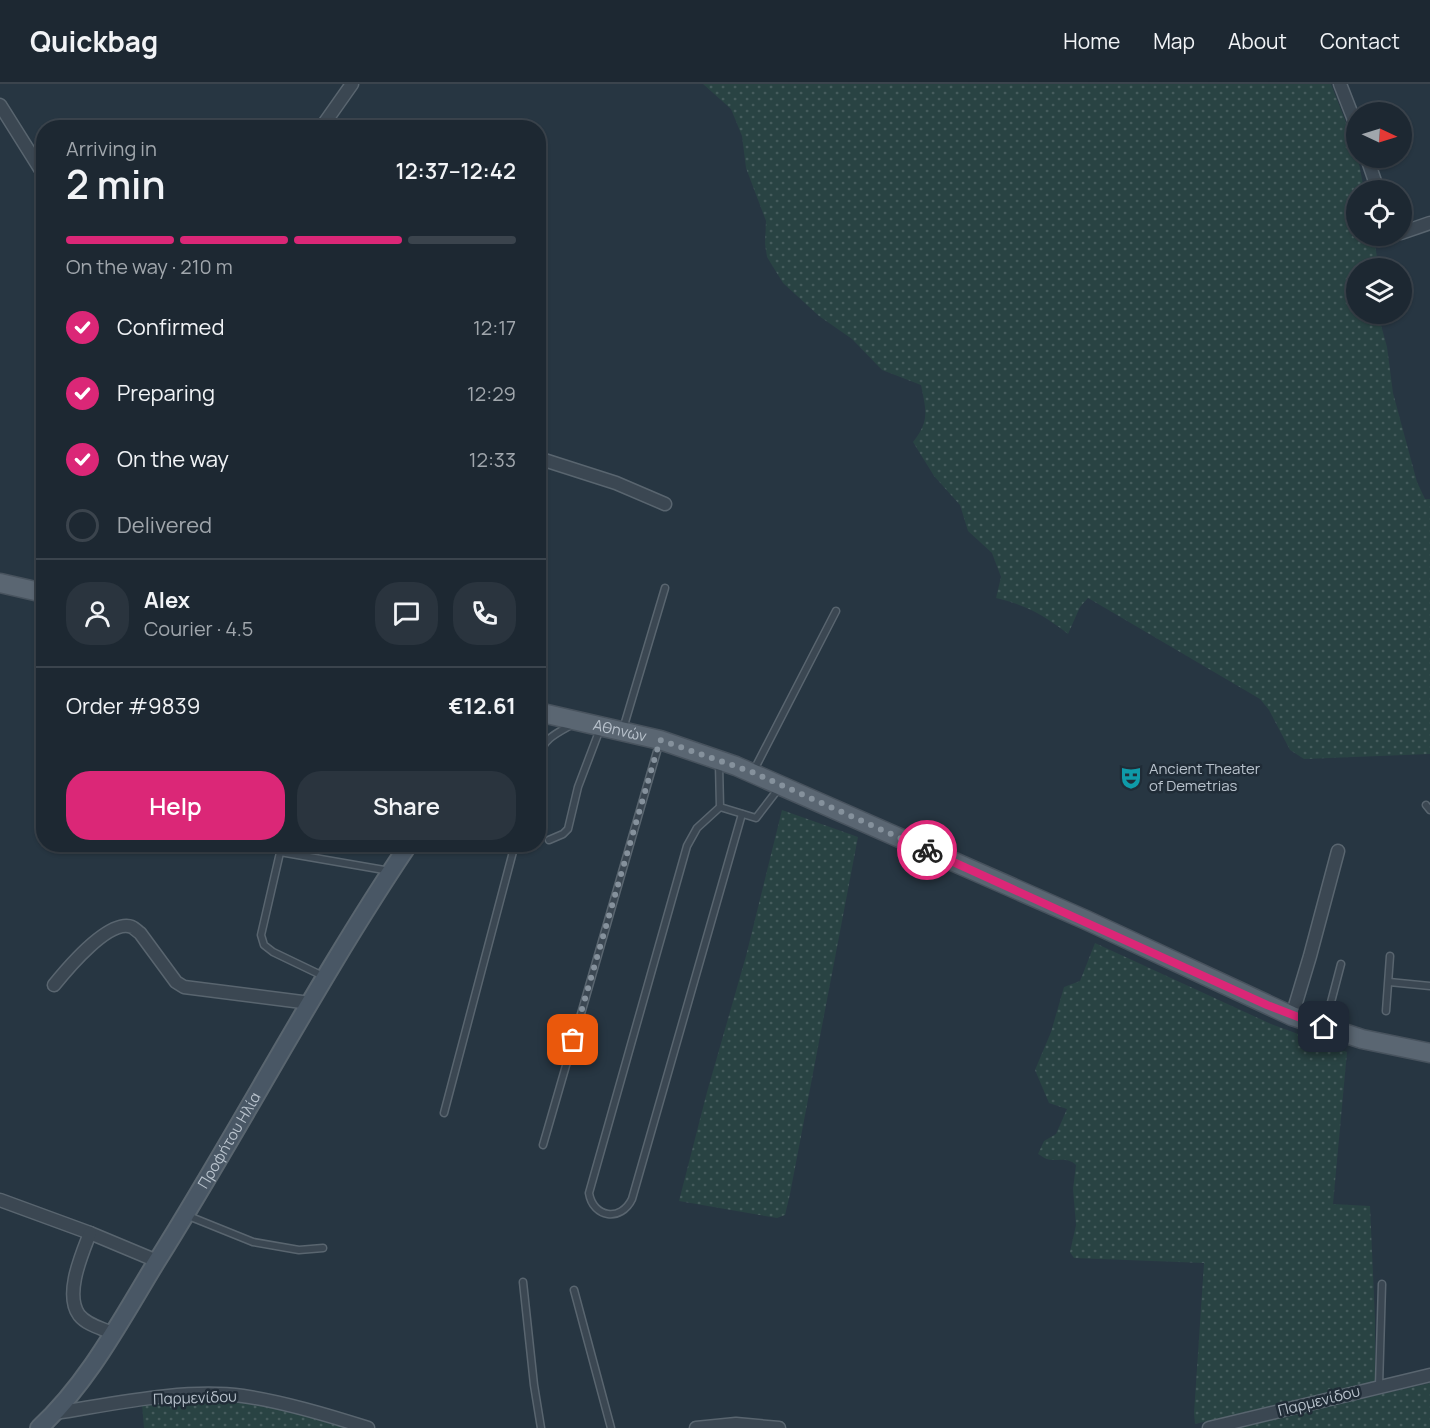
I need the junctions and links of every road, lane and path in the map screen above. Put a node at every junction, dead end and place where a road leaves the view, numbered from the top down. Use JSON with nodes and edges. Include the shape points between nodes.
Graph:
{"nodes":[{"id":1,"x":352,"y":84,"type":"edge"},
{"id":2,"x":1340,"y":84,"type":"edge"},
{"id":3,"x":1347,"y":102,"type":"edge"},
{"id":4,"x":0,"y":105,"type":"edge"},
{"id":5,"x":327,"y":120,"type":"edge"},
{"id":6,"x":36,"y":162,"type":"edge"},
{"id":7,"x":1430,"y":223,"type":"edge"},
{"id":8,"x":1412,"y":229,"type":"edge"},
{"id":9,"x":546,"y":461,"type":"edge"},
{"id":10,"x":664,"y":504,"type":"dead end"},
{"id":11,"x":0,"y":583,"type":"edge"},
{"id":12,"x":665,"y":588,"type":"dead end"},
{"id":13,"x":36,"y":591,"type":"edge"},
{"id":14,"x":836,"y":611,"type":"dead end"},
{"id":15,"x":546,"y":714,"type":"edge"},
{"id":16,"x":578,"y":722,"type":"junction"},
{"id":17,"x":546,"y":726,"type":"edge"},
{"id":18,"x":601,"y":726,"type":"junction"},
{"id":19,"x":622,"y":731,"type":"junction"},
{"id":20,"x":546,"y":740,"type":"edge"},
{"id":21,"x":660,"y":740,"type":"junction"},
{"id":22,"x":719,"y":759,"type":"junction"},
{"id":23,"x":752,"y":772,"type":"junction"},
{"id":24,"x":781,"y":785,"type":"junction"},
{"id":25,"x":720,"y":807,"type":"junction"},
{"id":26,"x":742,"y":814,"type":"junction"},
{"id":27,"x":549,"y":840,"type":"dead end"},
{"id":28,"x":1338,"y":851,"type":"dead end"},
{"id":29,"x":280,"y":852,"type":"joint"},
{"id":30,"x":404,"y":852,"type":"edge"},
{"id":31,"x":513,"y":852,"type":"edge"},
{"id":32,"x":391,"y":871,"type":"junction"},
{"id":33,"x":1390,"y":956,"type":"dead end"},
{"id":34,"x":1341,"y":964,"type":"dead end"},
{"id":35,"x":326,"y":977,"type":"junction"},
{"id":36,"x":1389,"y":982,"type":"junction"},
{"id":37,"x":54,"y":985,"type":"dead end"},
{"id":38,"x":1430,"y":986,"type":"edge"},
{"id":39,"x":310,"y":1003,"type":"junction"},
{"id":40,"x":1386,"y":1011,"type":"dead end"},
{"id":41,"x":1292,"y":1016,"type":"junction"},
{"id":42,"x":1324,"y":1027,"type":"junction"},
{"id":43,"x":1430,"y":1053,"type":"edge"},
{"id":44,"x":444,"y":1113,"type":"dead end"},
{"id":45,"x":543,"y":1145,"type":"dead end"},
{"id":46,"x":0,"y":1200,"type":"edge"},
{"id":47,"x":186,"y":1215,"type":"junction"},
{"id":48,"x":90,"y":1233,"type":"junction"},
{"id":49,"x":323,"y":1248,"type":"dead end"},
{"id":50,"x":157,"y":1261,"type":"junction"},
{"id":51,"x":523,"y":1282,"type":"dead end"},
{"id":52,"x":1382,"y":1284,"type":"dead end"},
{"id":53,"x":574,"y":1290,"type":"dead end"},
{"id":54,"x":112,"y":1333,"type":"junction"},
{"id":55,"x":1430,"y":1375,"type":"edge"},
{"id":56,"x":1379,"y":1386,"type":"junction"},
{"id":57,"x":55,"y":1413,"type":"junction"},
{"id":58,"x":39,"y":1428,"type":"edge"},
{"id":59,"x":368,"y":1428,"type":"edge"},
{"id":60,"x":542,"y":1428,"type":"edge"},
{"id":61,"x":611,"y":1428,"type":"edge"},
{"id":62,"x":696,"y":1428,"type":"edge"},
{"id":63,"x":778,"y":1428,"type":"edge"},
{"id":64,"x":1209,"y":1428,"type":"edge"}],
"edges":[{"from":1,"to":5,"type":"street"},
{"from":2,"to":3,"type":"street"},
{"from":4,"to":6,"type":"street"},
{"from":7,"to":8,"type":"street"},
{"from":9,"to":10,"type":"street","via":[[616,483]]},
{"from":11,"to":13,"type":"main road"},
{"from":12,"to":19,"type":"lane"},
{"from":14,"to":23,"type":"lane"},
{"from":15,"to":16,"type":"main road","name":"Αθηνών"},
{"from":16,"to":17,"type":"main road"},
{"from":16,"to":18,"type":"main road","name":"Αθηνών"},
{"from":16,"to":20,"type":"lane"},
{"from":18,"to":19,"type":"main road","name":"Αθηνών"},
{"from":18,"to":27,"type":"lane","via":[[578,787],[568,829]]},
{"from":19,"to":21,"type":"main road","name":"Αθηνών"},
{"from":21,"to":22,"type":"main road","name":"Αθηνών"},
{"from":21,"to":45,"type":"lane"},
{"from":22,"to":23,"type":"main road","name":"Αθηνών"},
{"from":22,"to":25,"type":"lane"},
{"from":23,"to":24,"type":"main road","name":"Αθηνών"},
{"from":24,"to":26,"type":"lane","via":[[756,818]]},
{"from":24,"to":41,"type":"main road","name":"Αθηνών"},
{"from":25,"to":26,"type":"lane"},
{"from":25,"to":26,"type":"lane","via":[[697,828],[687,846],[592,1182],[590,1199],[596,1209],[606,1214],[619,1214],[632,1199]]},
{"from":28,"to":41,"type":"street"},
{"from":29,"to":32,"type":"lane"},
{"from":29,"to":35,"type":"lane","via":[[261,936],[264,945]]},
{"from":30,"to":32,"type":"street","name":"Προφήτου Ηλία"},
{"from":31,"to":44,"type":"lane"},
{"from":32,"to":35,"type":"street","name":"Προφήτου Ηλία"},
{"from":33,"to":36,"type":"lane"},
{"from":34,"to":42,"type":"lane"},
{"from":35,"to":39,"type":"street","name":"Προφήτου Ηλία"},
{"from":36,"to":38,"type":"lane"},
{"from":36,"to":40,"type":"lane"},
{"from":37,"to":39,"type":"street","via":[[81,954],[112,929],[123,926],[140,933],[176,982],[184,987]]},
{"from":39,"to":47,"type":"street","name":"Προφήτου Ηλία"},
{"from":41,"to":42,"type":"main road","name":"Αθηνών"},
{"from":42,"to":43,"type":"main road","name":"Αθηνών"},
{"from":46,"to":48,"type":"street"},
{"from":47,"to":49,"type":"lane","via":[[253,1242],[299,1250]]},
{"from":47,"to":50,"type":"street","name":"Προφήτου Ηλία"},
{"from":48,"to":50,"type":"street"},
{"from":48,"to":54,"type":"street","via":[[77,1265],[75,1305],[90,1324]]},
{"from":50,"to":54,"type":"street","name":"Προφήτου Ηλία"},
{"from":51,"to":60,"type":"lane"},
{"from":52,"to":56,"type":"lane"},
{"from":53,"to":61,"type":"lane"},
{"from":54,"to":57,"type":"street","name":"Προφήτου Ηλία"},
{"from":55,"to":56,"type":"street","name":"Παρμενίδου"},
{"from":56,"to":64,"type":"street","name":"Παρμενίδου"},
{"from":57,"to":58,"type":"street","name":"Προφήτου Ηλία"},
{"from":57,"to":59,"type":"street","name":"Παρμενίδου","via":[[164,1398],[242,1396]]},
{"from":62,"to":63,"type":"street","via":[[736,1424]]}]}
